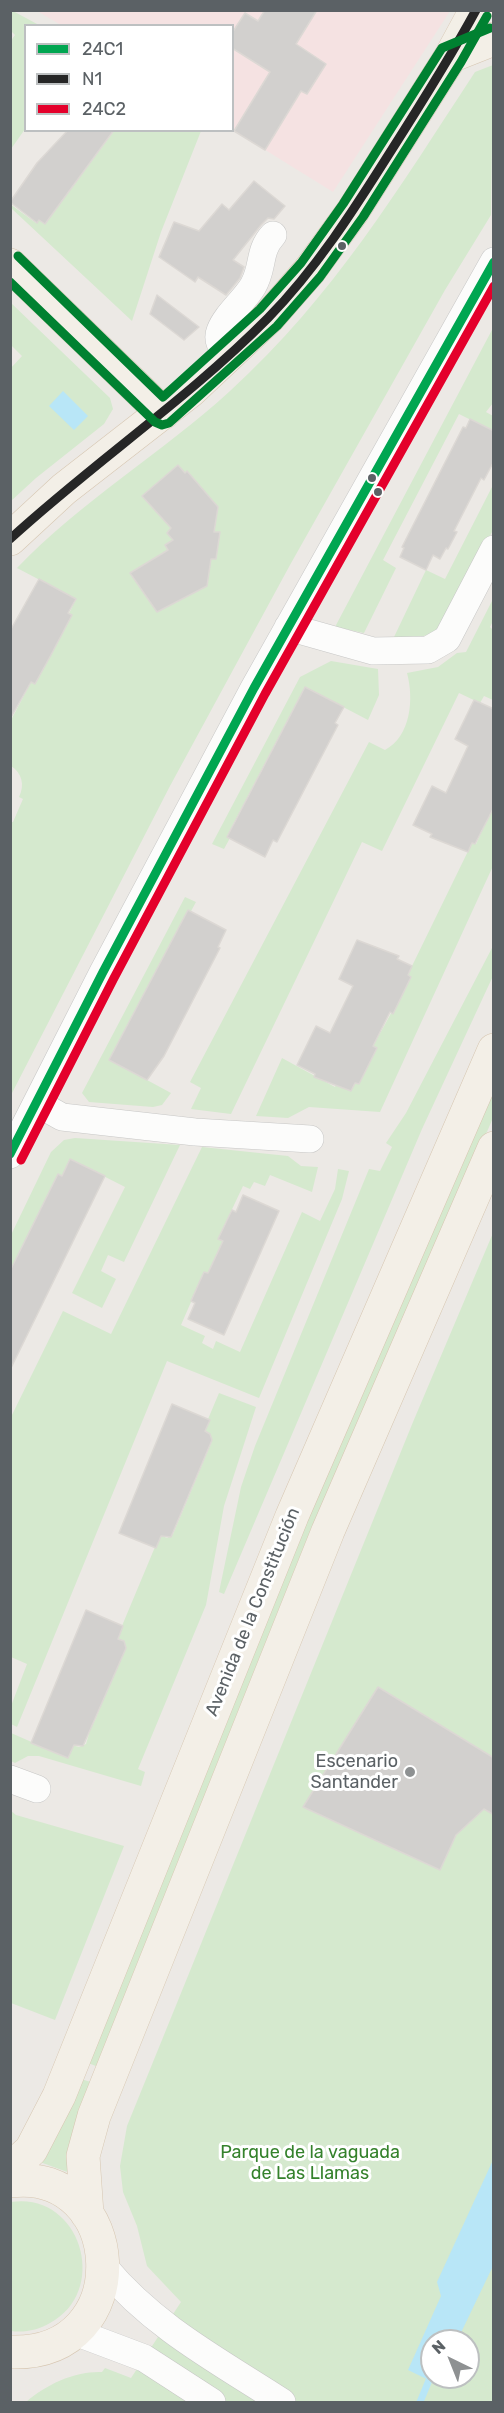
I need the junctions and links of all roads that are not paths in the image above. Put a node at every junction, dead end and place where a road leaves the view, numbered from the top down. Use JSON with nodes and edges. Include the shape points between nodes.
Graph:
{"nodes":[{"id":1,"x":476,"y":10,"type":"edge"},
{"id":2,"x":494,"y":39,"type":"edge"},
{"id":3,"x":451,"y":56,"type":"junction"},
{"id":4,"x":273,"y":235,"type":"dead end"},
{"id":5,"x":494,"y":261,"type":"edge"},
{"id":6,"x":10,"y":264,"type":"edge"},
{"id":7,"x":228,"y":356,"type":"junction"},
{"id":8,"x":163,"y":413,"type":"junction"},
{"id":9,"x":10,"y":539,"type":"edge"},
{"id":10,"x":494,"y":549,"type":"edge"},
{"id":11,"x":288,"y":627,"type":"junction"},
{"id":12,"x":494,"y":1050,"type":"edge"},
{"id":13,"x":37,"y":1103,"type":"junction"},
{"id":14,"x":310,"y":1139,"type":"dead end"},
{"id":15,"x":494,"y":1148,"type":"edge"},
{"id":16,"x":10,"y":1155,"type":"edge"},
{"id":17,"x":10,"y":1779,"type":"edge"},
{"id":18,"x":36,"y":1789,"type":"dead end"},
{"id":19,"x":10,"y":2169,"type":"edge"},
{"id":20,"x":10,"y":2181,"type":"edge"},
{"id":21,"x":87,"y":2214,"type":"junction"},
{"id":22,"x":105,"y":2268,"type":"junction"},
{"id":23,"x":75,"y":2332,"type":"junction"},
{"id":24,"x":16,"y":2358,"type":"edge"},
{"id":25,"x":212,"y":2403,"type":"edge"},
{"id":26,"x":282,"y":2403,"type":"edge"}],
"edges":[{"from":1,"to":3,"type":"main road"},
{"from":2,"to":3,"type":"main road"},
{"from":3,"to":7,"type":"main road","via":[[353,211],[310,270]]},
{"from":4,"to":7,"type":"street","via":[[262,250],[260,272],[253,286],[220,331],[219,344]]},
{"from":5,"to":11,"type":"street"},
{"from":6,"to":8,"type":"main road"},
{"from":7,"to":8,"type":"main road"},
{"from":8,"to":9,"type":"main road","via":[[64,489]]},
{"from":10,"to":11,"type":"street","via":[[447,639],[428,650],[373,651]]},
{"from":11,"to":13,"type":"street"},
{"from":12,"to":19,"type":"main road","name":"Avenida de la Constitución","via":[[291,1516],[59,2096],[31,2150]]},
{"from":13,"to":14,"type":"street","via":[[63,1117],[195,1132]]},
{"from":13,"to":16,"type":"street"},
{"from":15,"to":21,"type":"main road","via":[[328,1531],[94,2116],[83,2156]]},
{"from":17,"to":18,"type":"street"},
{"from":20,"to":21,"type":"main road","via":[[47,2185],[62,2192]]},
{"from":21,"to":22,"type":"main road","via":[[100,2240]]},
{"from":22,"to":23,"type":"main road","via":[[97,2303]]},
{"from":22,"to":26,"type":"street","via":[[128,2296],[162,2325]]},
{"from":23,"to":24,"type":"main road","via":[[44,2349]]},
{"from":23,"to":25,"type":"street","via":[[136,2354]]}]}
